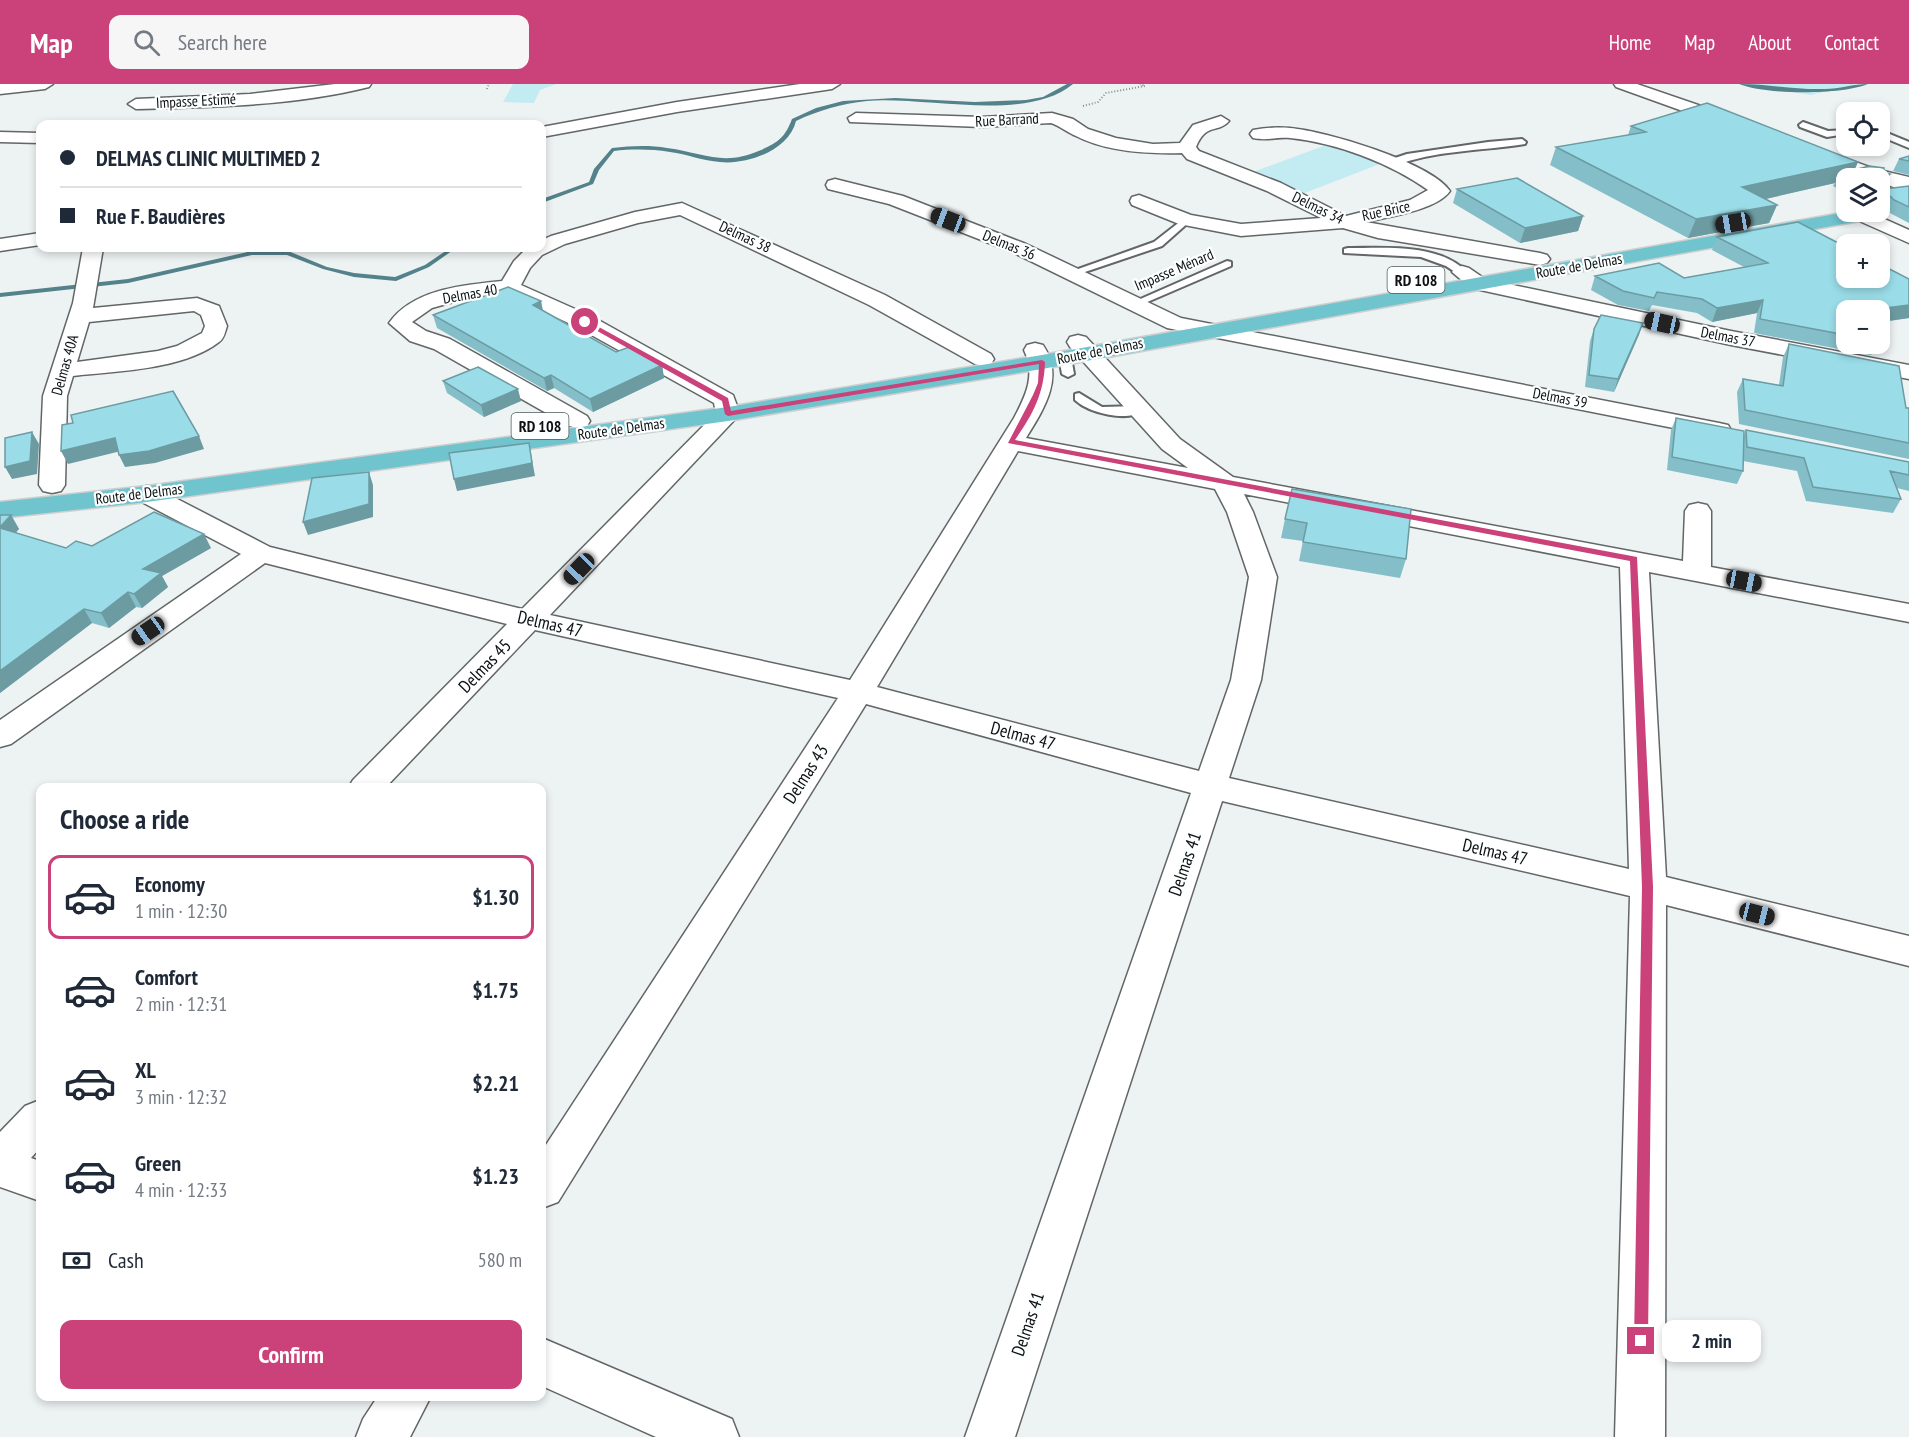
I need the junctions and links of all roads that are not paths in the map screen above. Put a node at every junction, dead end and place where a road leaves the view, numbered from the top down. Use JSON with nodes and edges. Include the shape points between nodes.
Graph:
{"nodes":[{"id":1,"x":45,"y":84,"type":"edge"},
{"id":2,"x":363,"y":84,"type":"edge"},
{"id":3,"x":832,"y":84,"type":"edge"},
{"id":4,"x":1622,"y":84,"type":"edge"},
{"id":5,"x":0,"y":89,"type":"edge"},
{"id":6,"x":136,"y":104,"type":"dead end"},
{"id":7,"x":856,"y":118,"type":"dead end"},
{"id":8,"x":1221,"y":121,"type":"dead end"},
{"id":9,"x":1803,"y":125,"type":"dead end"},
{"id":10,"x":1755,"y":130,"type":"edge"},
{"id":11,"x":546,"y":131,"type":"edge"},
{"id":12,"x":1836,"y":133,"type":"edge"},
{"id":13,"x":1259,"y":134,"type":"dead end"},
{"id":14,"x":0,"y":136,"type":"edge"},
{"id":15,"x":1890,"y":137,"type":"edge"},
{"id":16,"x":36,"y":138,"type":"edge"},
{"id":17,"x":1522,"y":142,"type":"dead end"},
{"id":18,"x":1909,"y":144,"type":"edge"},
{"id":19,"x":1798,"y":146,"type":"edge"},
{"id":20,"x":1187,"y":148,"type":"junction"},
{"id":21,"x":1394,"y":163,"type":"junction"},
{"id":22,"x":1858,"y":168,"type":"edge"},
{"id":23,"x":835,"y":185,"type":"dead end"},
{"id":24,"x":1139,"y":201,"type":"dead end"},
{"id":25,"x":1836,"y":208,"type":"edge"},
{"id":26,"x":1836,"y":209,"type":"edge"},
{"id":27,"x":1890,"y":216,"type":"edge"},
{"id":28,"x":1186,"y":220,"type":"junction"},
{"id":29,"x":1344,"y":222,"type":"junction"},
{"id":30,"x":1909,"y":237,"type":"edge"},
{"id":31,"x":36,"y":240,"type":"edge"},
{"id":32,"x":0,"y":245,"type":"edge"},
{"id":33,"x":546,"y":246,"type":"edge"},
{"id":34,"x":1348,"y":250,"type":"dead end"},
{"id":35,"x":92,"y":252,"type":"edge"},
{"id":36,"x":534,"y":252,"type":"edge"},
{"id":37,"x":1540,"y":259,"type":"junction"},
{"id":38,"x":1227,"y":264,"type":"dead end"},
{"id":39,"x":1072,"y":273,"type":"junction"},
{"id":40,"x":1470,"y":278,"type":"junction"},
{"id":41,"x":509,"y":287,"type":"junction"},
{"id":42,"x":1134,"y":304,"type":"junction"},
{"id":43,"x":82,"y":309,"type":"junction"},
{"id":44,"x":1175,"y":323,"type":"junction"},
{"id":45,"x":1211,"y":330,"type":"junction"},
{"id":46,"x":1063,"y":356,"type":"junction"},
{"id":47,"x":983,"y":359,"type":"junction"},
{"id":48,"x":62,"y":372,"type":"junction"},
{"id":49,"x":1909,"y":372,"type":"edge"},
{"id":50,"x":1079,"y":397,"type":"dead end"},
{"id":51,"x":727,"y":407,"type":"junction"},
{"id":52,"x":1138,"y":410,"type":"junction"},
{"id":53,"x":579,"y":421,"type":"junction"},
{"id":54,"x":1746,"y":435,"type":"edge"},
{"id":55,"x":1010,"y":442,"type":"junction"},
{"id":56,"x":1224,"y":482,"type":"junction"},
{"id":57,"x":52,"y":485,"type":"junction"},
{"id":58,"x":0,"y":491,"type":"edge"},
{"id":59,"x":147,"y":494,"type":"junction"},
{"id":60,"x":0,"y":510,"type":"edge"},
{"id":61,"x":1698,"y":511,"type":"dead end"},
{"id":62,"x":260,"y":553,"type":"junction"},
{"id":63,"x":1634,"y":559,"type":"junction"},
{"id":64,"x":1697,"y":572,"type":"junction"},
{"id":65,"x":1909,"y":613,"type":"edge"},
{"id":66,"x":529,"y":620,"type":"junction"},
{"id":67,"x":858,"y":692,"type":"junction"},
{"id":68,"x":0,"y":736,"type":"edge"},
{"id":69,"x":370,"y":783,"type":"edge"},
{"id":70,"x":1211,"y":786,"type":"junction"},
{"id":71,"x":1648,"y":887,"type":"junction"},
{"id":72,"x":1909,"y":951,"type":"edge"},
{"id":73,"x":36,"y":1123,"type":"edge"},
{"id":74,"x":0,"y":1161,"type":"edge"},
{"id":75,"x":0,"y":1167,"type":"edge"},
{"id":76,"x":36,"y":1180,"type":"edge"},
{"id":77,"x":546,"y":1182,"type":"edge"},
{"id":78,"x":546,"y":1364,"type":"edge"},
{"id":79,"x":404,"y":1401,"type":"edge"},
{"id":80,"x":381,"y":1437,"type":"edge"},
{"id":81,"x":714,"y":1437,"type":"edge"},
{"id":82,"x":990,"y":1437,"type":"edge"},
{"id":83,"x":1640,"y":1437,"type":"edge"}],
"edges":[{"from":1,"to":5,"type":"street"},
{"from":2,"to":6,"type":"street","name":"Impasse Estimé","via":[[320,92],[207,102]]},
{"from":3,"to":11,"type":"street"},
{"from":4,"to":10,"type":"street"},
{"from":7,"to":20,"type":"street","name":"Rue Barrand","via":[[982,122],[1052,118],[1113,143],[1153,149]]},
{"from":8,"to":20,"type":"street","via":[[1195,130]]},
{"from":9,"to":12,"type":"lane","via":[[1827,134]]},
{"from":13,"to":21,"type":"street","name":"Rue Brice","via":[[1288,133],[1316,138]]},
{"from":14,"to":16,"type":"street"},
{"from":15,"to":18,"type":"lane"},
{"from":17,"to":21,"type":"lane","via":[[1468,145]]},
{"from":19,"to":22,"type":"street"},
{"from":20,"to":29,"type":"street","name":"Delmas 34","via":[[1193,155],[1274,187]]},
{"from":21,"to":29,"type":"street","name":"Rue Brice","via":[[1425,177],[1441,191],[1417,204]]},
{"from":23,"to":39,"type":"street","name":"Delmas 36","via":[[896,200]]},
{"from":24,"to":28,"type":"street","name":"Rue Brice"},
{"from":25,"to":37,"type":"main road","name":"Route de Delmas","number":"RD 108"},
{"from":26,"to":40,"type":"main road","name":"Route de Delmas","number":"RD 108"},
{"from":27,"to":30,"type":"street"},
{"from":28,"to":29,"type":"street","name":"Rue Brice","via":[[1241,230]]},
{"from":28,"to":39,"type":"lane","via":[[1158,244]]},
{"from":29,"to":37,"type":"street","name":"Delmas 34","via":[[1378,232]]},
{"from":31,"to":32,"type":"street"},
{"from":33,"to":47,"type":"street","name":"Delmas 38","via":[[635,218],[682,209],[877,300]]},
{"from":34,"to":40,"type":"lane","via":[[1426,255],[1451,263]]},
{"from":35,"to":43,"type":"street","name":"Delmas 40A"},
{"from":36,"to":41,"type":"street","name":"Delmas 38"},
{"from":37,"to":40,"type":"main road","name":"Route de Delmas","number":"RD 108"},
{"from":38,"to":42,"type":"lane","name":"Impasse Ménard"},
{"from":39,"to":42,"type":"street","name":"Delmas 36"},
{"from":40,"to":44,"type":"main road","name":"Route de Delmas","number":"RD 108"},
{"from":40,"to":45,"type":"main road","name":"Route de Delmas","number":"RD 108"},
{"from":40,"to":49,"type":"street","name":"Delmas 37","via":[[1731,338]]},
{"from":41,"to":51,"type":"street","name":"Delmas 40","via":[[585,322]]},
{"from":41,"to":53,"type":"street","name":"Delmas 40","via":[[470,291],[424,303],[400,323]]},
{"from":42,"to":44,"type":"street","name":"Delmas 36"},
{"from":43,"to":48,"type":"street","name":"Delmas 40A"},
{"from":43,"to":48,"type":"street","via":[[196,304],[210,311],[216,326],[212,336],[185,351]]},
{"from":44,"to":45,"type":"street","name":"Delmas 39"},
{"from":44,"to":46,"type":"main road","name":"Route de Delmas","number":"RD 108"},
{"from":45,"to":46,"type":"main road","name":"Route de Delmas","number":"RD 108"},
{"from":45,"to":54,"type":"street","name":"Delmas 39"},
{"from":46,"to":47,"type":"main road","name":"Route de Delmas","number":"RD 108"},
{"from":46,"to":51,"type":"main road","name":"Route de Delmas","number":"RD 108"},
{"from":46,"to":52,"type":"street","name":"Delmas 41"},
{"from":46,"to":55,"type":"street","name":"Delmas 43","via":[[1041,383],[1026,418]]},
{"from":47,"to":51,"type":"main road","name":"Route de Delmas","number":"RD 108"},
{"from":48,"to":57,"type":"street","name":"Delmas 40A","via":[[55,396]]},
{"from":50,"to":52,"type":"lane","via":[[1097,411]]},
{"from":51,"to":53,"type":"main road","name":"Route de Delmas","number":"RD 108"},
{"from":51,"to":59,"type":"main road","name":"Route de Delmas","number":"RD 108"},
{"from":51,"to":66,"type":"street","name":"Delmas 45"},
{"from":52,"to":56,"type":"street","name":"Delmas 41","via":[[1171,444]]},
{"from":53,"to":57,"type":"main road","name":"Route de Delmas","number":"RD 108"},
{"from":55,"to":56,"type":"street"},
{"from":55,"to":67,"type":"street","name":"Delmas 43"},
{"from":56,"to":63,"type":"street"},
{"from":56,"to":70,"type":"street","name":"Delmas 41","via":[[1240,512],[1263,577],[1246,680]]},
{"from":57,"to":58,"type":"main road","name":"Route de Delmas","number":"RD 108"},
{"from":59,"to":60,"type":"main road","name":"Route de Delmas","number":"RD 108"},
{"from":59,"to":62,"type":"street","name":"Delmas 47"},
{"from":61,"to":64,"type":"street"},
{"from":62,"to":66,"type":"street","name":"Delmas 47"},
{"from":62,"to":68,"type":"street"},
{"from":63,"to":64,"type":"street"},
{"from":63,"to":71,"type":"street"},
{"from":64,"to":65,"type":"street"},
{"from":66,"to":67,"type":"street","name":"Delmas 47"},
{"from":66,"to":69,"type":"street","name":"Delmas 45"},
{"from":67,"to":70,"type":"street","name":"Delmas 47"},
{"from":67,"to":77,"type":"street","name":"Delmas 43"},
{"from":70,"to":71,"type":"street","name":"Delmas 47"},
{"from":70,"to":82,"type":"street","name":"Delmas 41"},
{"from":71,"to":72,"type":"street","name":"Delmas 47"},
{"from":71,"to":83,"type":"street"},
{"from":73,"to":74,"type":"street"},
{"from":75,"to":76,"type":"street"},
{"from":78,"to":81,"type":"street"},
{"from":79,"to":80,"type":"street"}]}
